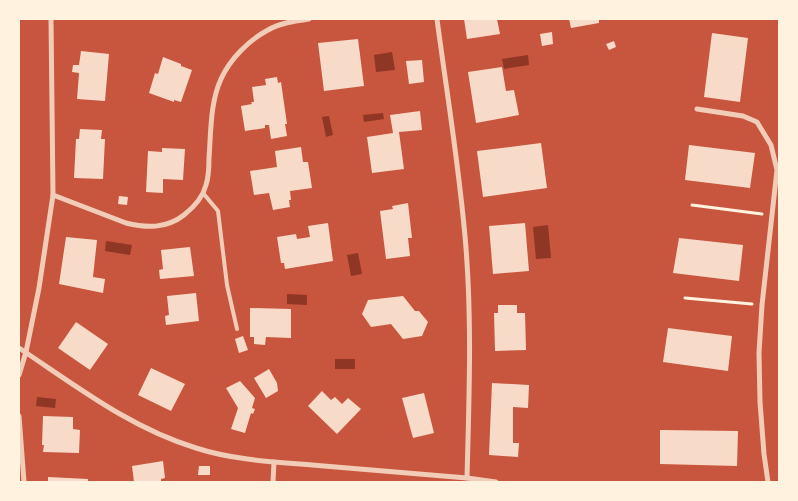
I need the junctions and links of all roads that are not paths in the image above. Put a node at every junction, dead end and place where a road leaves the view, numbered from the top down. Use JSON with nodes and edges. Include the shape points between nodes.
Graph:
{"nodes":[{"id":1,"x":51,"y":19,"type":"edge"},
{"id":2,"x":309,"y":19,"type":"edge"},
{"id":3,"x":437,"y":19,"type":"edge"},
{"id":4,"x":697,"y":109,"type":"dead end"},
{"id":5,"x":203,"y":193,"type":"junction"},
{"id":6,"x":53,"y":194,"type":"junction"},
{"id":7,"x":237,"y":329,"type":"dead end"},
{"id":8,"x":19,"y":348,"type":"edge"},
{"id":9,"x":26,"y":352,"type":"junction"},
{"id":10,"x":19,"y":375,"type":"edge"},
{"id":11,"x":19,"y":416,"type":"edge"},
{"id":12,"x":274,"y":462,"type":"junction"},
{"id":13,"x":467,"y":478,"type":"junction"},
{"id":14,"x":24,"y":482,"type":"edge"},
{"id":15,"x":273,"y":482,"type":"edge"},
{"id":16,"x":496,"y":482,"type":"edge"},
{"id":17,"x":768,"y":482,"type":"edge"}],
"edges":[{"from":1,"to":6,"type":"street"},
{"from":2,"to":5,"type":"street","via":[[269,29],[235,57],[222,78],[215,98],[208,175]]},
{"from":3,"to":13,"type":"street","via":[[466,248],[470,339]]},
{"from":4,"to":17,"type":"street","via":[[743,116],[757,122],[771,145],[777,170],[759,353]]},
{"from":5,"to":6,"type":"street","via":[[180,218],[164,225],[146,227],[126,223]]},
{"from":5,"to":7,"type":"lane","via":[[218,211],[227,285]]},
{"from":6,"to":9,"type":"street"},
{"from":8,"to":9,"type":"street"},
{"from":9,"to":10,"type":"street"},
{"from":9,"to":12,"type":"street","via":[[114,411],[176,441],[218,454]]},
{"from":11,"to":14,"type":"street"},
{"from":12,"to":13,"type":"street"},
{"from":12,"to":15,"type":"street"},
{"from":13,"to":16,"type":"street"}]}
